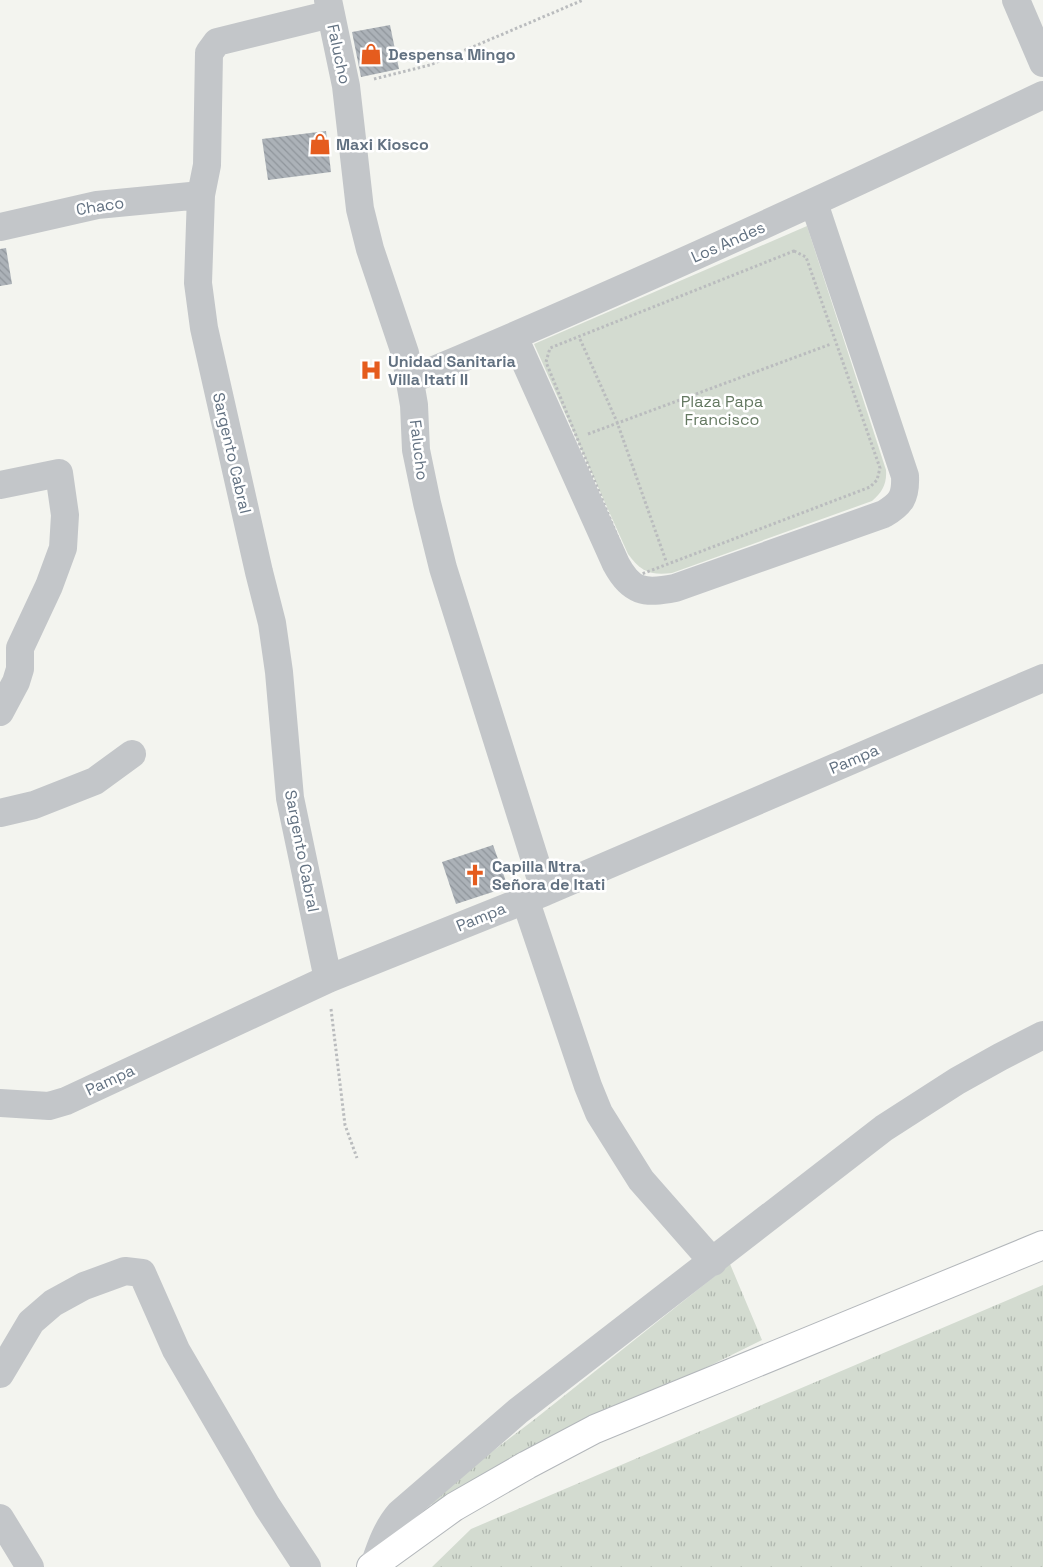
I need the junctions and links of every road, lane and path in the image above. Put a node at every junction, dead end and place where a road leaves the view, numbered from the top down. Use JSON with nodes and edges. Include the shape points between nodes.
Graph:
{"nodes":[{"id":1,"x":584,"y":0,"type":"edge"},
{"id":2,"x":1016,"y":0,"type":"edge"},
{"id":3,"x":330,"y":7,"type":"edge"},
{"id":4,"x":1043,"y":63,"type":"edge"},
{"id":5,"x":346,"y":86,"type":"junction"},
{"id":6,"x":1043,"y":95,"type":"edge"},
{"id":7,"x":201,"y":195,"type":"junction"},
{"id":8,"x":814,"y":203,"type":"junction"},
{"id":9,"x":0,"y":227,"type":"edge"},
{"id":10,"x":574,"y":324,"type":"junction"},
{"id":11,"x":514,"y":336,"type":"junction"},
{"id":12,"x":847,"y":338,"type":"junction"},
{"id":13,"x":410,"y":380,"type":"junction"},
{"id":14,"x":617,"y":422,"type":"junction"},
{"id":15,"x":570,"y":441,"type":"junction"},
{"id":16,"x":0,"y":485,"type":"edge"},
{"id":17,"x":671,"y":576,"type":"junction"},
{"id":18,"x":1043,"y":678,"type":"edge"},
{"id":19,"x":0,"y":712,"type":"edge"},
{"id":20,"x":132,"y":754,"type":"dead end"},
{"id":21,"x":0,"y":813,"type":"edge"},
{"id":22,"x":535,"y":895,"type":"junction"},
{"id":23,"x":328,"y":978,"type":"junction"},
{"id":24,"x":1043,"y":1035,"type":"edge"},
{"id":25,"x":0,"y":1103,"type":"edge"},
{"id":26,"x":357,"y":1158,"type":"dead end"},
{"id":27,"x":1043,"y":1245,"type":"edge"},
{"id":28,"x":712,"y":1262,"type":"junction"},
{"id":29,"x":0,"y":1374,"type":"edge"},
{"id":30,"x":0,"y":1518,"type":"edge"},
{"id":31,"x":373,"y":1565,"type":"edge"},
{"id":32,"x":30,"y":1567,"type":"edge"},
{"id":33,"x":306,"y":1567,"type":"edge"}],
"edges":[{"from":1,"to":5,"type":"path","via":[[430,65]]},
{"from":2,"to":4,"type":"street"},
{"from":3,"to":5,"type":"street","name":"Falucho"},
{"from":3,"to":7,"type":"street","name":"Sargento Cabral","via":[[217,42],[209,53],[207,165]]},
{"from":5,"to":13,"type":"street","name":"Falucho","via":[[360,208],[370,249],[405,353]]},
{"from":6,"to":8,"type":"street","name":"Los Andes"},
{"from":7,"to":9,"type":"street","name":"Chaco","via":[[96,205]]},
{"from":7,"to":23,"type":"street","name":"Sargento Cabral","via":[[198,283],[204,328],[272,623],[290,798]]},
{"from":8,"to":10,"type":"street","name":"Los Andes"},
{"from":8,"to":12,"type":"street"},
{"from":10,"to":11,"type":"street","name":"Los Andes"},
{"from":10,"to":12,"type":"path","via":[[794,251],[806,257]]},
{"from":10,"to":14,"type":"path"},
{"from":10,"to":15,"type":"path","via":[[550,348],[546,362]]},
{"from":11,"to":13,"type":"street","name":"Los Andes"},
{"from":11,"to":15,"type":"street"},
{"from":12,"to":14,"type":"path"},
{"from":12,"to":17,"type":"path","via":[[880,468],[877,480],[870,487]]},
{"from":12,"to":17,"type":"street","via":[[905,476],[906,488],[902,499],[884,514]]},
{"from":13,"to":22,"type":"street","name":"Falucho","via":[[416,450],[427,503]]},
{"from":14,"to":15,"type":"path"},
{"from":14,"to":17,"type":"path"},
{"from":15,"to":17,"type":"path","via":[[629,565],[639,575]]},
{"from":15,"to":17,"type":"street","via":[[623,578],[637,588],[652,592]]},
{"from":16,"to":19,"type":"street","via":[[59,473],[65,515],[63,548],[20,648],[16,682]]},
{"from":18,"to":22,"type":"street","name":"Pampa"},
{"from":20,"to":21,"type":"street","via":[[95,781],[34,805]]},
{"from":22,"to":23,"type":"street","name":"Pampa"},
{"from":22,"to":28,"type":"street","name":"Falucho","via":[[588,1086],[599,1113],[641,1180]]},
{"from":23,"to":25,"type":"street","name":"Pampa","via":[[66,1101],[49,1106]]},
{"from":23,"to":26,"type":"path","via":[[344,1125]]},
{"from":24,"to":28,"type":"street","via":[[1000,1056],[884,1128]]},
{"from":27,"to":31,"type":"main road","via":[[595,1429],[454,1507]]},
{"from":28,"to":31,"type":"street","via":[[518,1411],[400,1513],[391,1524]]},
{"from":29,"to":33,"type":"street","via":[[31,1322],[53,1303],[84,1286],[125,1270],[142,1273],[176,1350]]},
{"from":30,"to":32,"type":"street"}]}
